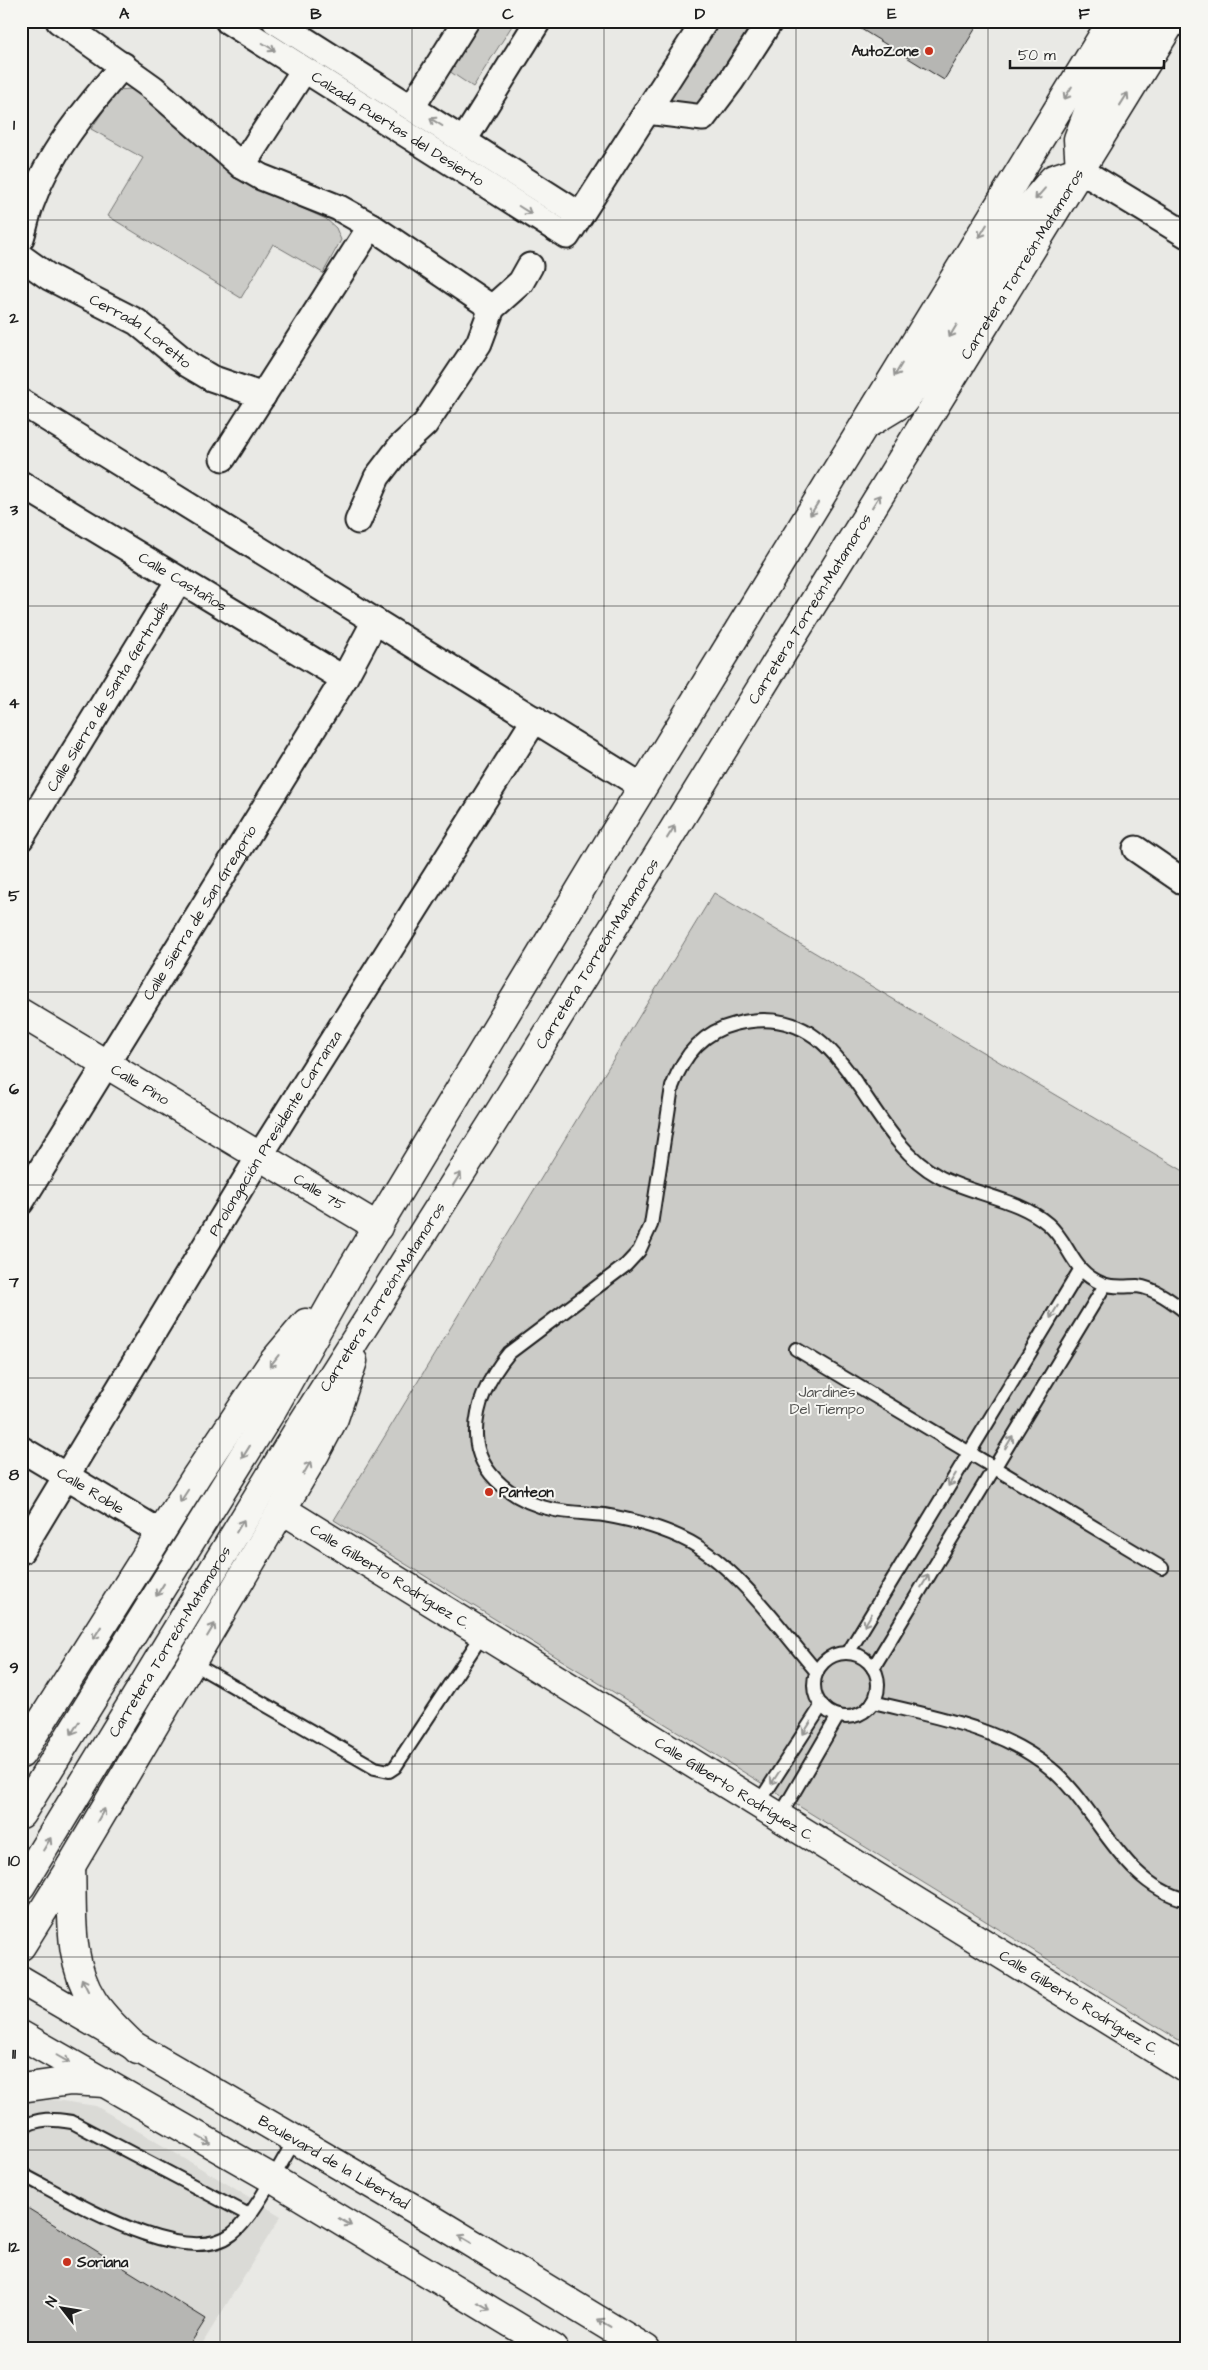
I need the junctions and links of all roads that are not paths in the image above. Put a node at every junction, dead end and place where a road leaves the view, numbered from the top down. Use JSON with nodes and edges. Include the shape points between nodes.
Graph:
{"nodes":[{"id":1,"x":59,"y":21,"type":"edge"},
{"id":2,"x":228,"y":21,"type":"edge"},
{"id":3,"x":466,"y":21,"type":"edge"},
{"id":4,"x":538,"y":21,"type":"edge"},
{"id":5,"x":705,"y":21,"type":"edge"},
{"id":6,"x":770,"y":21,"type":"edge"},
{"id":7,"x":1112,"y":21,"type":"edge"},
{"id":8,"x":1142,"y":21,"type":"edge"},
{"id":9,"x":1172,"y":21,"type":"edge"},
{"id":10,"x":291,"y":26,"type":"edge"},
{"id":11,"x":123,"y":65,"type":"junction"},
{"id":12,"x":352,"y":69,"type":"junction"},
{"id":13,"x":304,"y":70,"type":"junction"},
{"id":14,"x":338,"y":91,"type":"junction"},
{"id":15,"x":412,"y":108,"type":"junction"},
{"id":16,"x":647,"y":111,"type":"junction"},
{"id":17,"x":464,"y":140,"type":"junction"},
{"id":18,"x":242,"y":166,"type":"junction"},
{"id":19,"x":1080,"y":170,"type":"junction"},
{"id":20,"x":512,"y":171,"type":"junction"},
{"id":21,"x":498,"y":193,"type":"junction"},
{"id":22,"x":580,"y":214,"type":"junction"},
{"id":23,"x":371,"y":226,"type":"junction"},
{"id":24,"x":1187,"y":235,"type":"edge"},
{"id":25,"x":21,"y":238,"type":"edge"},
{"id":26,"x":21,"y":257,"type":"edge"},
{"id":27,"x":530,"y":266,"type":"dead end"},
{"id":28,"x":492,"y":308,"type":"junction"},
{"id":29,"x":263,"y":396,"type":"junction"},
{"id":30,"x":21,"y":402,"type":"edge"},
{"id":31,"x":864,"y":426,"type":"junction"},
{"id":32,"x":223,"y":458,"type":"dead end"},
{"id":33,"x":21,"y":484,"type":"edge"},
{"id":34,"x":358,"y":521,"type":"dead end"},
{"id":35,"x":179,"y":580,"type":"junction"},
{"id":36,"x":375,"y":621,"type":"junction"},
{"id":37,"x":344,"y":678,"type":"junction"},
{"id":38,"x":534,"y":719,"type":"junction"},
{"id":39,"x":643,"y":787,"type":"junction"},
{"id":40,"x":21,"y":838,"type":"edge"},
{"id":41,"x":1136,"y":849,"type":"dead end"},
{"id":42,"x":1187,"y":884,"type":"edge"},
{"id":43,"x":21,"y":1013,"type":"edge"},
{"id":44,"x":106,"y":1064,"type":"junction"},
{"id":45,"x":260,"y":1157,"type":"junction"},
{"id":46,"x":21,"y":1202,"type":"edge"},
{"id":47,"x":378,"y":1227,"type":"junction"},
{"id":48,"x":351,"y":1270,"type":"junction"},
{"id":49,"x":1080,"y":1270,"type":"junction"},
{"id":50,"x":1104,"y":1285,"type":"junction"},
{"id":51,"x":1187,"y":1312,"type":"edge"},
{"id":52,"x":364,"y":1325,"type":"junction"},
{"id":53,"x":796,"y":1349,"type":"dead end"},
{"id":54,"x":21,"y":1449,"type":"edge"},
{"id":55,"x":969,"y":1452,"type":"junction"},
{"id":56,"x":994,"y":1467,"type":"junction"},
{"id":57,"x":68,"y":1476,"type":"junction"},
{"id":58,"x":283,"y":1510,"type":"junction"},
{"id":59,"x":160,"y":1532,"type":"junction"},
{"id":60,"x":21,"y":1551,"type":"edge"},
{"id":61,"x":1162,"y":1568,"type":"dead end"},
{"id":62,"x":483,"y":1634,"type":"junction"},
{"id":63,"x":848,"y":1653,"type":"junction"},
{"id":64,"x":191,"y":1662,"type":"junction"},
{"id":65,"x":873,"y":1668,"type":"junction"},
{"id":66,"x":817,"y":1672,"type":"junction"},
{"id":67,"x":873,"y":1702,"type":"junction"},
{"id":68,"x":822,"y":1705,"type":"junction"},
{"id":69,"x":838,"y":1716,"type":"junction"},
{"id":70,"x":21,"y":1754,"type":"edge"},
{"id":71,"x":769,"y":1810,"type":"junction"},
{"id":72,"x":21,"y":1814,"type":"edge"},
{"id":73,"x":65,"y":1876,"type":"junction"},
{"id":74,"x":21,"y":1886,"type":"edge"},
{"id":75,"x":21,"y":1891,"type":"edge"},
{"id":76,"x":1187,"y":1900,"type":"edge"},
{"id":77,"x":21,"y":1946,"type":"edge"},
{"id":78,"x":21,"y":1980,"type":"edge"},
{"id":79,"x":21,"y":2035,"type":"edge"},
{"id":80,"x":138,"y":2050,"type":"junction"},
{"id":81,"x":1187,"y":2068,"type":"edge"},
{"id":82,"x":105,"y":2083,"type":"junction"},
{"id":83,"x":21,"y":2088,"type":"edge"},
{"id":84,"x":21,"y":2128,"type":"edge"},
{"id":85,"x":295,"y":2140,"type":"junction"},
{"id":86,"x":21,"y":2174,"type":"edge"},
{"id":87,"x":271,"y":2178,"type":"junction"},
{"id":88,"x":249,"y":2215,"type":"junction"},
{"id":89,"x":554,"y":2349,"type":"edge"},
{"id":90,"x":646,"y":2349,"type":"edge"}],
"edges":[{"from":1,"to":11,"type":"street"},
{"from":2,"to":13,"type":"street","name":"Calzada Puertas del Desierto","one_way":true},
{"from":3,"to":15,"type":"street"},
{"from":4,"to":17,"type":"street"},
{"from":5,"to":16,"type":"street"},
{"from":6,"to":16,"type":"street","via":[[703,118]]},
{"from":7,"to":31,"type":"main road","one_way":true},
{"from":8,"to":19,"type":"main road","via":[[1090,107],[1078,139]]},
{"from":19,"to":9,"type":"main road","name":"Carretera Torreón-Matamoros","one_way":true},
{"from":10,"to":12,"type":"street","name":"Calzada Puertas del Desierto"},
{"from":11,"to":18,"type":"street"},
{"from":11,"to":25,"type":"street","via":[[49,164],[32,201]]},
{"from":12,"to":14,"type":"street"},
{"from":12,"to":15,"type":"street","name":"Calzada Puertas del Desierto"},
{"from":13,"to":14,"type":"street","name":"Calzada Puertas del Desierto"},
{"from":13,"to":18,"type":"street"},
{"from":14,"to":21,"type":"street","name":"Calzada Puertas del Desierto"},
{"from":17,"to":15,"type":"street","name":"Calzada Puertas del Desierto","one_way":true},
{"from":16,"to":22,"type":"street"},
{"from":17,"to":20,"type":"street","name":"Calzada Puertas del Desierto"},
{"from":18,"to":23,"type":"street","via":[[261,177],[339,208]]},
{"from":19,"to":24,"type":"street"},
{"from":19,"to":31,"type":"main road","one_way":true,"via":[[1053,179],[1030,206],[932,366],[902,403]]},
{"from":52,"to":19,"type":"main road","name":"Carretera Torreón-Matamoros","one_way":true,"via":[[507,1100]]},
{"from":20,"to":21,"type":"street"},
{"from":20,"to":22,"type":"street","name":"Calzada Puertas del Desierto"},
{"from":21,"to":22,"type":"street","name":"Calzada Puertas del Desierto","one_way":true,"via":[[567,236]]},
{"from":23,"to":28,"type":"street"},
{"from":23,"to":29,"type":"street"},
{"from":26,"to":29,"type":"street","name":"Cerrada Loretto","via":[[49,277],[137,322],[189,365],[211,378]]},
{"from":27,"to":28,"type":"street","via":[[521,282]]},
{"from":28,"to":34,"type":"street","via":[[479,343],[425,424],[400,447],[378,477]]},
{"from":29,"to":32,"type":"street"},
{"from":30,"to":36,"type":"street"},
{"from":31,"to":39,"type":"main road","one_way":true},
{"from":33,"to":35,"type":"street","name":"Calle Castaños"},
{"from":35,"to":37,"type":"street","name":"Calle Castaños"},
{"from":35,"to":40,"type":"street","name":"Calle Sierra de Santa Gertrudis"},
{"from":36,"to":37,"type":"street","name":"Calle Sierra de San Gregorio"},
{"from":36,"to":38,"type":"street"},
{"from":37,"to":44,"type":"street","name":"Calle Sierra de San Gregorio"},
{"from":38,"to":39,"type":"street"},
{"from":38,"to":45,"type":"street","name":"Prolongación Presidente Carranza"},
{"from":39,"to":47,"type":"main road"},
{"from":41,"to":42,"type":"street"},
{"from":43,"to":44,"type":"main road","name":"Calle Pino"},
{"from":44,"to":45,"type":"main road","name":"Calle Pino"},
{"from":44,"to":46,"type":"street","name":"Calle Sierra de San Gregorio"},
{"from":45,"to":47,"type":"main road","name":"Calle 75"},
{"from":45,"to":57,"type":"street","name":"Prolongación Presidente Carranza"},
{"from":47,"to":48,"type":"main road"},
{"from":48,"to":59,"type":"main road","one_way":true,"via":[[272,1363]]},
{"from":48,"to":72,"type":"main road","one_way":true,"via":[[272,1410]]},
{"from":49,"to":50,"type":"lane"},
{"from":49,"to":55,"type":"lane","one_way":true},
{"from":49,"to":66,"type":"lane","via":[[1050,1225],[1027,1209],[938,1176],[917,1162],[902,1147],[829,1047],[808,1030],[778,1019],[752,1019],[725,1026],[702,1039],[689,1053],[672,1087],[651,1225],[639,1252],[509,1353],[495,1370],[479,1407],[476,1444],[479,1456],[494,1478],[532,1503],[554,1510],[605,1515],[658,1528],[692,1543],[752,1594]]},
{"from":50,"to":51,"type":"lane","via":[[1140,1286],[1173,1301]]},
{"from":56,"to":50,"type":"lane","one_way":true},
{"from":58,"to":52,"type":"main road","one_way":true,"via":[[334,1418]]},
{"from":74,"to":52,"type":"main road","name":"Carretera Torreón-Matamoros","one_way":true},
{"from":53,"to":55,"type":"lane"},
{"from":54,"to":57,"type":"street","name":"Calle Roble"},
{"from":55,"to":56,"type":"lane"},
{"from":55,"to":63,"type":"lane","one_way":true},
{"from":56,"to":61,"type":"lane"},
{"from":65,"to":56,"type":"lane","one_way":true},
{"from":57,"to":59,"type":"street","name":"Calle Roble"},
{"from":57,"to":60,"type":"street","name":"Prolongación Presidente Carranza"},
{"from":58,"to":62,"type":"main road","name":"Calle Gilberto Rodríguez C."},
{"from":64,"to":58,"type":"main road","one_way":true},
{"from":59,"to":70,"type":"main road","one_way":true},
{"from":62,"to":64,"type":"lane","via":[[395,1767],[389,1770],[375,1768]]},
{"from":62,"to":71,"type":"main road","name":"Calle Gilberto Rodríguez C."},
{"from":63,"to":65,"type":"lane","via":[[858,1655]]},
{"from":63,"to":66,"type":"lane","via":[[830,1657]]},
{"from":73,"to":64,"type":"main road","one_way":true},
{"from":65,"to":67,"type":"lane","via":[[878,1685]]},
{"from":66,"to":68,"type":"lane","via":[[814,1683]]},
{"from":67,"to":69,"type":"lane","via":[[854,1716]]},
{"from":67,"to":76,"type":"lane","via":[[972,1727],[1030,1754],[1050,1768],[1077,1796],[1135,1870],[1157,1888]]},
{"from":68,"to":69,"type":"lane"},
{"from":68,"to":71,"type":"lane","one_way":true},
{"from":69,"to":71,"type":"lane"},
{"from":71,"to":81,"type":"main road","name":"Calle Gilberto Rodríguez C."},
{"from":73,"to":75,"type":"main road","via":[[43,1891]]},
{"from":73,"to":77,"type":"main road"},
{"from":80,"to":73,"type":"main road","one_way":true,"via":[[93,2001],[80,1976],[74,1954]]},
{"from":78,"to":80,"type":"main road","name":"Boulevard de la Libertad"},
{"from":79,"to":82,"type":"main road","one_way":true},
{"from":80,"to":85,"type":"main road","name":"Boulevard de la Libertad"},
{"from":82,"to":83,"type":"main road","via":[[70,2081]]},
{"from":82,"to":87,"type":"main road","one_way":true},
{"from":84,"to":88,"type":"lane","via":[[34,2120],[72,2122]]},
{"from":85,"to":87,"type":"lane"},
{"from":90,"to":85,"type":"main road","name":"Boulevard de la Libertad","one_way":true},
{"from":86,"to":88,"type":"lane","via":[[114,2222],[154,2238],[208,2244],[230,2235]]},
{"from":87,"to":88,"type":"lane"},
{"from":87,"to":89,"type":"main road","one_way":true}]}
